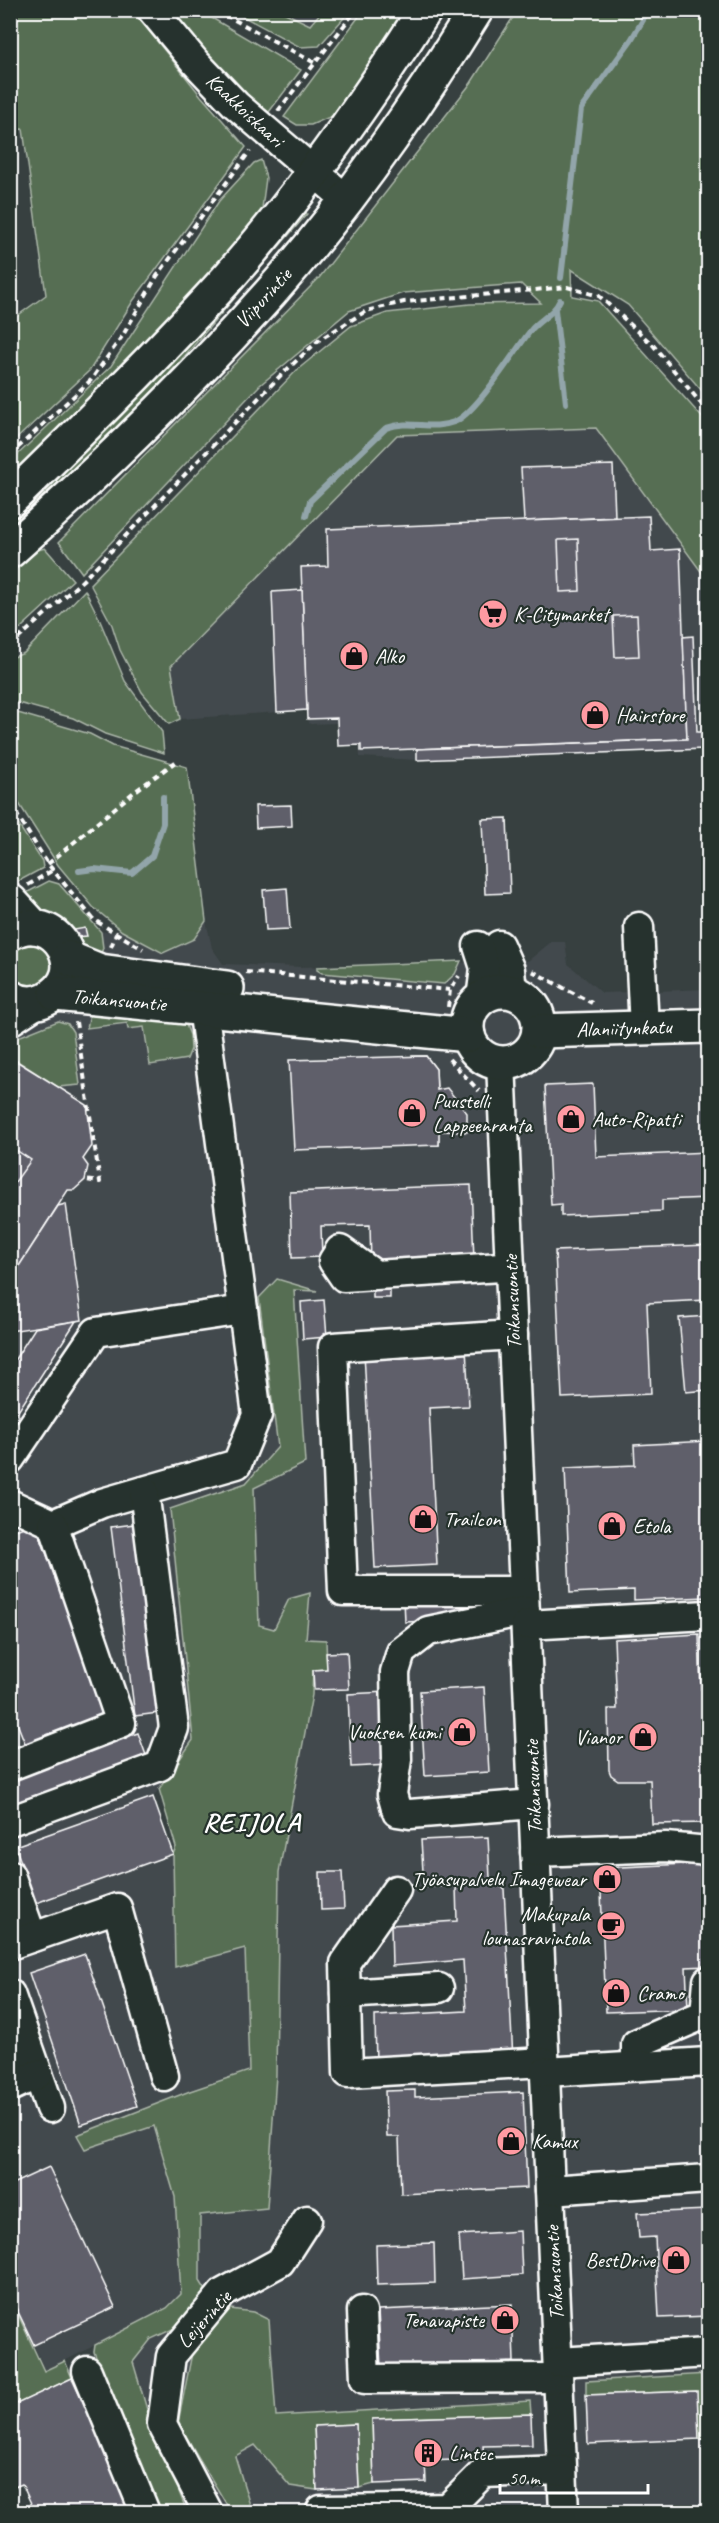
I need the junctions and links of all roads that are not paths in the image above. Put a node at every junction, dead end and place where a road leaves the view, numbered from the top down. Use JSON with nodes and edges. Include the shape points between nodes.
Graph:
{"nodes":[{"id":1,"x":152,"y":10,"type":"edge"},
{"id":2,"x":425,"y":10,"type":"edge"},
{"id":3,"x":476,"y":10,"type":"edge"},
{"id":4,"x":314,"y":171,"type":"junction"},
{"id":5,"x":347,"y":200,"type":"junction"},
{"id":6,"x":10,"y":501,"type":"edge"},
{"id":7,"x":10,"y":551,"type":"edge"},
{"id":8,"x":15,"y":895,"type":"edge"},
{"id":9,"x":639,"y":927,"type":"dead end"},
{"id":10,"x":22,"y":930,"type":"edge"},
{"id":11,"x":68,"y":958,"type":"junction"},
{"id":12,"x":94,"y":985,"type":"junction"},
{"id":13,"x":512,"y":992,"type":"junction"},
{"id":14,"x":35,"y":998,"type":"edge"},
{"id":15,"x":203,"y":1007,"type":"junction"},
{"id":16,"x":467,"y":1009,"type":"junction"},
{"id":17,"x":10,"y":1021,"type":"edge"},
{"id":18,"x":708,"y":1026,"type":"edge"},
{"id":19,"x":644,"y":1028,"type":"junction"},
{"id":20,"x":538,"y":1031,"type":"junction"},
{"id":21,"x":501,"y":1062,"type":"junction"},
{"id":22,"x":510,"y":1265,"type":"junction"},
{"id":23,"x":375,"y":1275,"type":"dead end"},
{"id":24,"x":243,"y":1310,"type":"junction"},
{"id":25,"x":513,"y":1335,"type":"junction"},
{"id":26,"x":10,"y":1459,"type":"edge"},
{"id":27,"x":144,"y":1491,"type":"junction"},
{"id":28,"x":10,"y":1504,"type":"edge"},
{"id":29,"x":53,"y":1524,"type":"junction"},
{"id":30,"x":525,"y":1609,"type":"junction"},
{"id":31,"x":708,"y":1615,"type":"edge"},
{"id":32,"x":10,"y":1766,"type":"edge"},
{"id":33,"x":534,"y":1804,"type":"junction"},
{"id":34,"x":10,"y":1821,"type":"edge"},
{"id":35,"x":708,"y":1851,"type":"edge"},
{"id":36,"x":536,"y":1852,"type":"junction"},
{"id":37,"x":10,"y":1875,"type":"edge"},
{"id":38,"x":396,"y":1890,"type":"dead end"},
{"id":39,"x":21,"y":1941,"type":"edge"},
{"id":40,"x":708,"y":1981,"type":"edge"},
{"id":41,"x":439,"y":1988,"type":"dead end"},
{"id":42,"x":10,"y":1994,"type":"edge"},
{"id":43,"x":346,"y":1994,"type":"junction"},
{"id":44,"x":708,"y":2062,"type":"edge"},
{"id":45,"x":636,"y":2066,"type":"junction"},
{"id":46,"x":545,"y":2067,"type":"junction"},
{"id":47,"x":38,"y":2074,"type":"junction"},
{"id":48,"x":164,"y":2076,"type":"dead end"},
{"id":49,"x":10,"y":2087,"type":"edge"},
{"id":50,"x":50,"y":2108,"type":"dead end"},
{"id":51,"x":708,"y":2179,"type":"edge"},
{"id":52,"x":550,"y":2190,"type":"junction"},
{"id":53,"x":307,"y":2220,"type":"dead end"},
{"id":54,"x":362,"y":2311,"type":"dead end"},
{"id":55,"x":708,"y":2353,"type":"edge"},
{"id":56,"x":558,"y":2370,"type":"junction"},
{"id":57,"x":87,"y":2371,"type":"dead end"},
{"id":58,"x":562,"y":2470,"type":"junction"},
{"id":59,"x":321,"y":2510,"type":"dead end"},
{"id":60,"x":404,"y":2511,"type":"edge"},
{"id":61,"x":146,"y":2512,"type":"edge"},
{"id":62,"x":208,"y":2512,"type":"edge"},
{"id":63,"x":564,"y":2512,"type":"edge"}],
"edges":[{"from":1,"to":4,"type":"street","name":"Kaakkoiskaari","via":[[236,105]]},
{"from":2,"to":4,"type":"main road","name":"Viipurintie"},
{"from":3,"to":5,"type":"main road","name":"Viipurintie","via":[[433,81]]},
{"from":4,"to":5,"type":"street","name":"Kaakkoiskaari"},
{"from":4,"to":6,"type":"main road","name":"Viipurintie","via":[[226,279]]},
{"from":5,"to":7,"type":"main road","name":"Viipurintie","via":[[271,292],[175,393]]},
{"from":8,"to":10,"type":"main road"},
{"from":9,"to":19,"type":"street"},
{"from":10,"to":11,"type":"main road","via":[[46,930],[56,936]]},
{"from":11,"to":12,"type":"main road","name":"Toikansuontie"},
{"from":11,"to":14,"type":"main road","via":[[67,977]]},
{"from":12,"to":14,"type":"main road","name":"Toikansuontie"},
{"from":12,"to":15,"type":"main road","name":"Toikansuontie"},
{"from":12,"to":16,"type":"main road","name":"Toikansuontie","via":[[201,985]]},
{"from":13,"to":16,"type":"main road","via":[[496,992]]},
{"from":13,"to":16,"type":"street","via":[[510,970],[488,945],[485,968]]},
{"from":13,"to":20,"type":"main road","via":[[530,1003]]},
{"from":14,"to":17,"type":"street"},
{"from":15,"to":16,"type":"main road","name":"Toikansuontie"},
{"from":15,"to":24,"type":"street"},
{"from":16,"to":21,"type":"main road","via":[[477,1051]]},
{"from":18,"to":19,"type":"main road","name":"Alaniitynkatu"},
{"from":19,"to":20,"type":"main road","name":"Alaniitynkatu"},
{"from":20,"to":21,"type":"main road","via":[[530,1050],[512,1061]]},
{"from":21,"to":22,"type":"street","name":"Toikansuontie"},
{"from":22,"to":23,"type":"street"},
{"from":22,"to":25,"type":"street","name":"Toikansuontie"},
{"from":24,"to":26,"type":"street","via":[[96,1332]]},
{"from":24,"to":27,"type":"street","via":[[257,1415],[237,1464]]},
{"from":25,"to":30,"type":"street","name":"Toikansuontie"},
{"from":25,"to":30,"type":"street","via":[[333,1347],[343,1591]]},
{"from":27,"to":29,"type":"street","via":[[102,1503]]},
{"from":27,"to":34,"type":"street","via":[[174,1728],[160,1766]]},
{"from":28,"to":29,"type":"street"},
{"from":29,"to":32,"type":"street","via":[[121,1723]]},
{"from":30,"to":31,"type":"street"},
{"from":30,"to":33,"type":"street","name":"Toikansuontie"},
{"from":30,"to":33,"type":"street","via":[[428,1631],[401,1652],[395,1672],[397,1759],[392,1794],[397,1812],[410,1814]]},
{"from":33,"to":36,"type":"street","name":"Toikansuontie"},
{"from":35,"to":36,"type":"street","via":[[666,1846]]},
{"from":36,"to":46,"type":"street","name":"Toikansuontie"},
{"from":37,"to":39,"type":"street"},
{"from":38,"to":43,"type":"street","via":[[345,1963]]},
{"from":39,"to":48,"type":"street","via":[[117,1908]]},
{"from":40,"to":45,"type":"street","via":[[705,2014],[636,2044]]},
{"from":41,"to":43,"type":"street"},
{"from":42,"to":47,"type":"street"},
{"from":43,"to":46,"type":"street","via":[[348,2073]]},
{"from":44,"to":45,"type":"street"},
{"from":45,"to":46,"type":"street"},
{"from":46,"to":52,"type":"street","name":"Toikansuontie"},
{"from":47,"to":49,"type":"street"},
{"from":47,"to":50,"type":"street"},
{"from":51,"to":52,"type":"street"},
{"from":52,"to":56,"type":"street","name":"Toikansuontie"},
{"from":53,"to":62,"type":"street","name":"Leijerintie","via":[[280,2262],[223,2293],[171,2356],[162,2424]]},
{"from":54,"to":56,"type":"street","via":[[365,2379]]},
{"from":55,"to":56,"type":"street"},
{"from":56,"to":58,"type":"street","name":"Toikansuontie"},
{"from":57,"to":61,"type":"street"},
{"from":58,"to":60,"type":"street","via":[[483,2473],[448,2508]]},
{"from":58,"to":63,"type":"street","name":"Toikansuontie"},
{"from":59,"to":60,"type":"street"}]}
